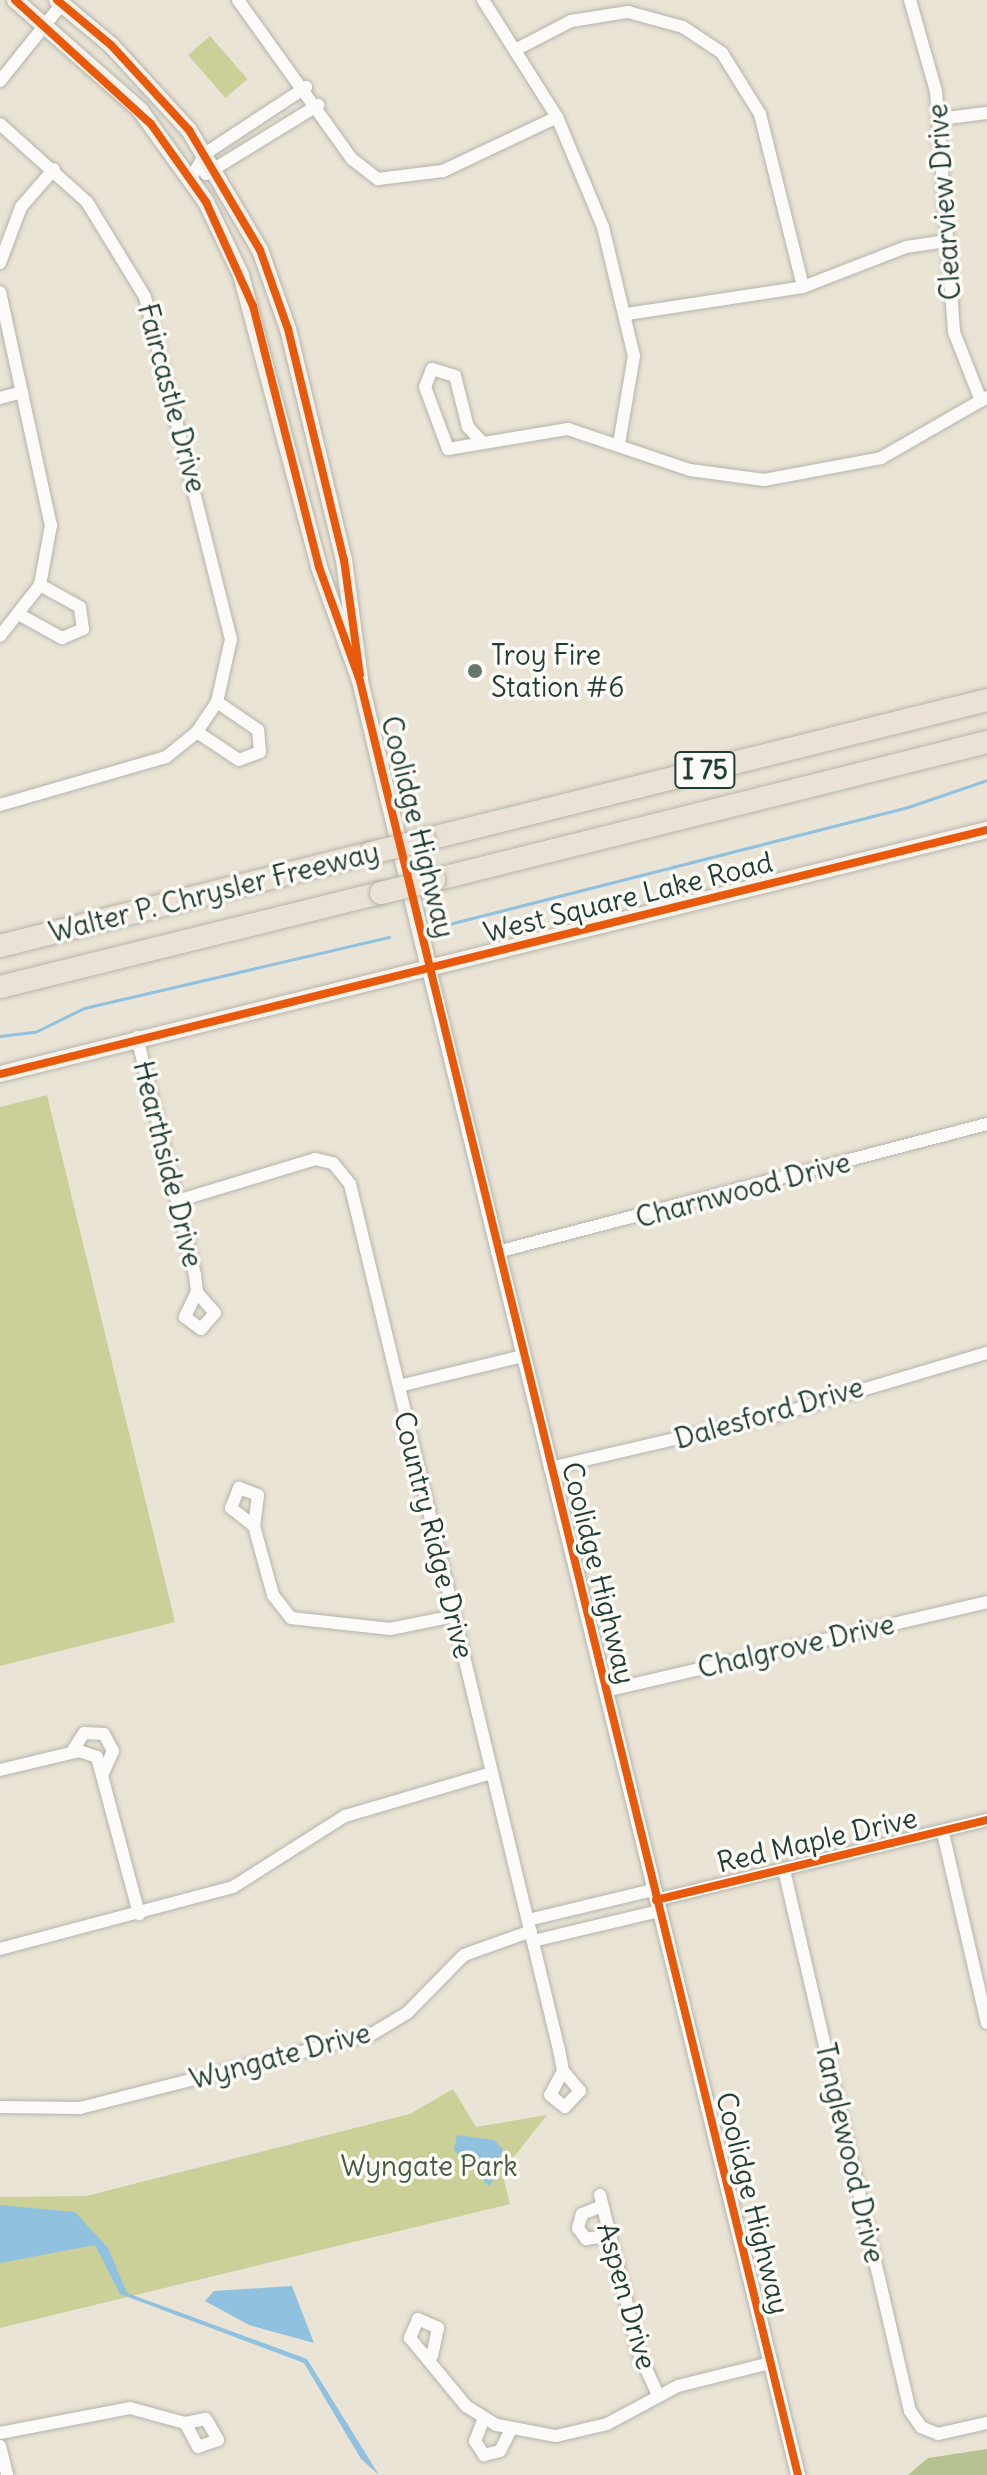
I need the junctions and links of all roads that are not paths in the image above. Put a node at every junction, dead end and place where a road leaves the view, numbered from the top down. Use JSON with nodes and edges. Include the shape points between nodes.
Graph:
{"nodes":[{"id":1,"x":15,"y":0,"type":"edge"},
{"id":2,"x":238,"y":0,"type":"edge"},
{"id":3,"x":483,"y":0,"type":"edge"},
{"id":4,"x":910,"y":0,"type":"edge"},
{"id":5,"x":60,"y":2,"type":"edge"},
{"id":6,"x":46,"y":25,"type":"junction"},
{"id":7,"x":517,"y":49,"type":"junction"},
{"id":8,"x":0,"y":81,"type":"edge"},
{"id":9,"x":306,"y":87,"type":"junction"},
{"id":10,"x":318,"y":105,"type":"junction"},
{"id":11,"x":987,"y":113,"type":"edge"},
{"id":12,"x":557,"y":117,"type":"junction"},
{"id":13,"x":939,"y":119,"type":"junction"},
{"id":14,"x":0,"y":124,"type":"edge"},
{"id":15,"x":206,"y":153,"type":"junction"},
{"id":16,"x":54,"y":169,"type":"junction"},
{"id":17,"x":217,"y":171,"type":"junction"},
{"id":18,"x":191,"y":178,"type":"junction"},
{"id":19,"x":946,"y":241,"type":"junction"},
{"id":20,"x":0,"y":263,"type":"edge"},
{"id":21,"x":803,"y":287,"type":"junction"},
{"id":22,"x":0,"y":292,"type":"edge"},
{"id":23,"x":627,"y":314,"type":"junction"},
{"id":24,"x":22,"y":392,"type":"junction"},
{"id":25,"x":0,"y":398,"type":"edge"},
{"id":26,"x":984,"y":399,"type":"edge"},
{"id":27,"x":482,"y":442,"type":"junction"},
{"id":28,"x":619,"y":444,"type":"junction"},
{"id":29,"x":40,"y":585,"type":"junction"},
{"id":30,"x":22,"y":616,"type":"junction"},
{"id":31,"x":0,"y":636,"type":"edge"},
{"id":32,"x":360,"y":681,"type":"junction"},
{"id":33,"x":987,"y":700,"type":"edge"},
{"id":34,"x":217,"y":702,"type":"junction"},
{"id":35,"x":197,"y":732,"type":"junction"},
{"id":36,"x":987,"y":742,"type":"edge"},
{"id":37,"x":0,"y":805,"type":"edge"},
{"id":38,"x":987,"y":830,"type":"edge"},
{"id":39,"x":0,"y":946,"type":"edge"},
{"id":40,"x":429,"y":969,"type":"junction"},
{"id":41,"x":0,"y":987,"type":"edge"},
{"id":42,"x":137,"y":1037,"type":"junction"},
{"id":43,"x":0,"y":1074,"type":"edge"},
{"id":44,"x":987,"y":1124,"type":"edge"},
{"id":45,"x":177,"y":1201,"type":"junction"},
{"id":46,"x":497,"y":1252,"type":"junction"},
{"id":47,"x":197,"y":1292,"type":"dead end"},
{"id":48,"x":987,"y":1353,"type":"edge"},
{"id":49,"x":523,"y":1356,"type":"junction"},
{"id":50,"x":399,"y":1386,"type":"junction"},
{"id":51,"x":550,"y":1468,"type":"junction"},
{"id":52,"x":254,"y":1526,"type":"dead end"},
{"id":53,"x":987,"y":1602,"type":"edge"},
{"id":54,"x":454,"y":1616,"type":"junction"},
{"id":55,"x":605,"y":1691,"type":"junction"},
{"id":56,"x":72,"y":1752,"type":"junction"},
{"id":57,"x":0,"y":1770,"type":"edge"},
{"id":58,"x":103,"y":1773,"type":"junction"},
{"id":59,"x":491,"y":1773,"type":"junction"},
{"id":60,"x":987,"y":1820,"type":"edge"},
{"id":61,"x":943,"y":1833,"type":"junction"},
{"id":62,"x":784,"y":1870,"type":"junction"},
{"id":63,"x":656,"y":1901,"type":"junction"},
{"id":64,"x":139,"y":1914,"type":"junction"},
{"id":65,"x":531,"y":1931,"type":"junction"},
{"id":66,"x":0,"y":1949,"type":"edge"},
{"id":67,"x":987,"y":2023,"type":"edge"},
{"id":68,"x":563,"y":2071,"type":"dead end"},
{"id":69,"x":0,"y":2107,"type":"edge"},
{"id":70,"x":610,"y":2235,"type":"junction"},
{"id":71,"x":432,"y":2356,"type":"dead end"},
{"id":72,"x":770,"y":2363,"type":"junction"},
{"id":73,"x":658,"y":2395,"type":"junction"},
{"id":74,"x":484,"y":2418,"type":"junction"},
{"id":75,"x":185,"y":2423,"type":"dead end"},
{"id":76,"x":987,"y":2423,"type":"edge"},
{"id":77,"x":511,"y":2429,"type":"junction"},
{"id":78,"x":0,"y":2433,"type":"edge"},
{"id":79,"x":0,"y":2446,"type":"edge"},
{"id":80,"x":7,"y":2475,"type":"edge"},
{"id":81,"x":798,"y":2475,"type":"edge"}],
"edges":[{"from":1,"to":6,"type":"main road","name":"Coolidge Highway"},
{"from":2,"to":9,"type":"street"},
{"from":3,"to":7,"type":"street"},
{"from":4,"to":13,"type":"street","name":"Clearview Drive","via":[[932,63]]},
{"from":5,"to":6,"type":"street"},
{"from":5,"to":15,"type":"main road","name":"Coolidge Highway","via":[[142,76]]},
{"from":6,"to":8,"type":"street"},
{"from":6,"to":18,"type":"main road","name":"Coolidge Highway","via":[[140,110]]},
{"from":7,"to":12,"type":"street"},
{"from":7,"to":21,"type":"street","via":[[571,21],[619,12],[661,18],[715,48],[757,104]]},
{"from":9,"to":10,"type":"street"},
{"from":9,"to":15,"type":"street"},
{"from":10,"to":12,"type":"street","via":[[359,168],[393,182],[455,166]]},
{"from":10,"to":17,"type":"street"},
{"from":11,"to":13,"type":"street"},
{"from":12,"to":23,"type":"street","via":[[603,227]]},
{"from":13,"to":19,"type":"street","name":"Clearview Drive"},
{"from":14,"to":16,"type":"street","name":"Faircastle Drive"},
{"from":15,"to":17,"type":"main road","name":"Coolidge Highway"},
{"from":15,"to":18,"type":"street"},
{"from":16,"to":20,"type":"street","via":[[21,207]]},
{"from":16,"to":34,"type":"street","name":"Faircastle Drive","via":[[117,242],[156,328],[230,627]]},
{"from":17,"to":18,"type":"street"},
{"from":17,"to":32,"type":"main road","name":"Coolidge Highway","via":[[260,250],[288,329],[344,560]]},
{"from":18,"to":32,"type":"main road","name":"Coolidge Highway","via":[[253,306],[319,567]]},
{"from":19,"to":21,"type":"street","via":[[906,247]]},
{"from":19,"to":26,"type":"street","name":"Clearview Drive","via":[[954,332]]},
{"from":21,"to":23,"type":"street"},
{"from":22,"to":24,"type":"street"},
{"from":23,"to":28,"type":"street","via":[[635,375]]},
{"from":24,"to":25,"type":"street"},
{"from":24,"to":29,"type":"street","via":[[51,525]]},
{"from":26,"to":28,"type":"street","via":[[881,458],[806,477],[709,474]]},
{"from":27,"to":27,"type":"street","via":[[468,427],[455,376],[432,369],[425,387],[441,444]]},
{"from":27,"to":28,"type":"street","via":[[550,429]]},
{"from":29,"to":30,"type":"street"},
{"from":29,"to":30,"type":"street","via":[[80,607],[83,629],[62,638]]},
{"from":30,"to":31,"type":"street"},
{"from":32,"to":40,"type":"main road","name":"Coolidge Highway"},
{"from":33,"to":39,"type":"highway","name":"Walter P. Chrysler Freeway","number":"I 75","bridge":true},
{"from":34,"to":35,"type":"street","name":"Faircastle Drive"},
{"from":34,"to":35,"type":"street","via":[[254,726],[260,752],[239,760]]},
{"from":35,"to":37,"type":"street","via":[[140,769]]},
{"from":36,"to":41,"type":"highway","name":"Walter P. Chrysler Freeway","number":"I 75","bridge":true},
{"from":38,"to":40,"type":"main road","name":"West Square Lake Road"},
{"from":40,"to":42,"type":"main road","name":"West Square Lake Road"},
{"from":40,"to":46,"type":"street","name":"Coolidge Highway"},
{"from":42,"to":43,"type":"main road","name":"West Square Lake Road"},
{"from":42,"to":45,"type":"street","name":"Hearthside Drive"},
{"from":44,"to":46,"type":"street","name":"Charnwood Drive"},
{"from":45,"to":47,"type":"street","name":"Hearthside Drive"},
{"from":45,"to":50,"type":"street","name":"Country Ridge Drive","via":[[306,1160],[339,1168]]},
{"from":46,"to":49,"type":"street","name":"Coolidge Highway"},
{"from":48,"to":51,"type":"street","name":"Dalesford Drive","via":[[774,1416]]},
{"from":49,"to":50,"type":"street"},
{"from":49,"to":51,"type":"street","name":"Coolidge Highway"},
{"from":50,"to":54,"type":"street","name":"Country Ridge Drive"},
{"from":51,"to":55,"type":"street","name":"Coolidge Highway"},
{"from":52,"to":54,"type":"street","via":[[273,1595],[291,1618],[390,1629]]},
{"from":53,"to":55,"type":"street","name":"Chalgrove Drive"},
{"from":54,"to":59,"type":"street","name":"Country Ridge Drive"},
{"from":55,"to":63,"type":"street","name":"Coolidge Highway"},
{"from":56,"to":57,"type":"street"},
{"from":56,"to":58,"type":"street","via":[[94,1754]]},
{"from":56,"to":58,"type":"street","via":[[84,1733],[104,1734],[113,1751]]},
{"from":58,"to":64,"type":"street"},
{"from":59,"to":64,"type":"street","via":[[379,1801],[318,1830],[233,1887]]},
{"from":59,"to":65,"type":"street","name":"Country Ridge Drive"},
{"from":60,"to":61,"type":"street","name":"Red Maple Drive"},
{"from":61,"to":62,"type":"street","name":"Red Maple Drive"},
{"from":61,"to":67,"type":"street"},
{"from":62,"to":63,"type":"street","name":"Red Maple Drive"},
{"from":62,"to":76,"type":"street","name":"Tanglewood Drive","via":[[910,2411],[926,2431]]},
{"from":63,"to":65,"type":"street","name":"Wyngate Drive"},
{"from":63,"to":65,"type":"street","name":"Wyngate Drive"},
{"from":63,"to":72,"type":"street","name":"Coolidge Highway"},
{"from":64,"to":66,"type":"street"},
{"from":65,"to":68,"type":"street","name":"Country Ridge Drive"},
{"from":65,"to":69,"type":"street","name":"Wyngate Drive","via":[[464,1955],[407,2013],[372,2034],[71,2110]]},
{"from":70,"to":70,"type":"street","name":"Aspen Drive","via":[[601,2201],[582,2214],[578,2228],[586,2239]]},
{"from":70,"to":73,"type":"street","name":"Aspen Drive","via":[[639,2353]]},
{"from":71,"to":74,"type":"street","via":[[454,2394]]},
{"from":72,"to":73,"type":"street"},
{"from":72,"to":81,"type":"street","name":"Coolidge Highway"},
{"from":73,"to":77,"type":"street","via":[[584,2432]]},
{"from":74,"to":77,"type":"street"},
{"from":74,"to":77,"type":"street","via":[[475,2441],[484,2455],[500,2451]]},
{"from":75,"to":78,"type":"street","via":[[119,2408]]},
{"from":79,"to":80,"type":"street"}]}
